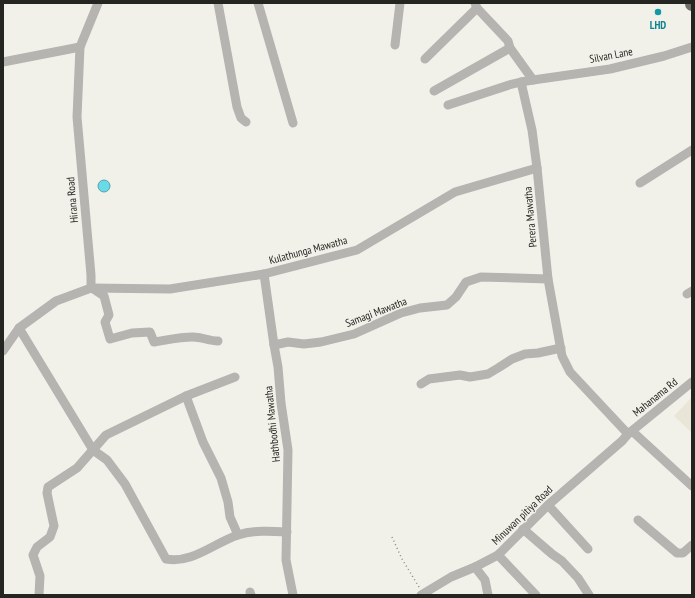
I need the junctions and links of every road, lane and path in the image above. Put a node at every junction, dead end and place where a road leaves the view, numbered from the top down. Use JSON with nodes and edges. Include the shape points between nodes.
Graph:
{"nodes":[{"id":1,"x":98,"y":3,"type":"edge"},
{"id":2,"x":218,"y":3,"type":"edge"},
{"id":3,"x":258,"y":3,"type":"edge"},
{"id":4,"x":400,"y":3,"type":"edge"},
{"id":5,"x":476,"y":6,"type":"edge"},
{"id":6,"x":395,"y":45,"type":"dead end"},
{"id":7,"x":80,"y":47,"type":"junction"},
{"id":8,"x":692,"y":47,"type":"edge"},
{"id":9,"x":510,"y":48,"type":"junction"},
{"id":10,"x":425,"y":59,"type":"dead end"},
{"id":11,"x":3,"y":62,"type":"edge"},
{"id":12,"x":533,"y":80,"type":"junction"},
{"id":13,"x":521,"y":82,"type":"junction"},
{"id":14,"x":434,"y":91,"type":"dead end"},
{"id":15,"x":448,"y":105,"type":"dead end"},
{"id":16,"x":246,"y":122,"type":"dead end"},
{"id":17,"x":292,"y":122,"type":"dead end"},
{"id":18,"x":692,"y":150,"type":"edge"},
{"id":19,"x":537,"y":168,"type":"junction"},
{"id":20,"x":640,"y":183,"type":"dead end"},
{"id":21,"x":264,"y":274,"type":"junction"},
{"id":22,"x":548,"y":279,"type":"junction"},
{"id":23,"x":91,"y":288,"type":"junction"},
{"id":24,"x":19,"y":328,"type":"junction"},
{"id":25,"x":218,"y":341,"type":"dead end"},
{"id":26,"x":274,"y":344,"type":"junction"},
{"id":27,"x":561,"y":348,"type":"junction"},
{"id":28,"x":3,"y":351,"type":"edge"},
{"id":29,"x":235,"y":377,"type":"dead end"},
{"id":30,"x":692,"y":382,"type":"edge"},
{"id":31,"x":421,"y":384,"type":"dead end"},
{"id":32,"x":186,"y":396,"type":"junction"},
{"id":33,"x":631,"y":432,"type":"junction"},
{"id":34,"x":93,"y":450,"type":"junction"},
{"id":35,"x":692,"y":486,"type":"edge"},
{"id":36,"x":548,"y":505,"type":"junction"},
{"id":37,"x":638,"y":520,"type":"dead end"},
{"id":38,"x":523,"y":529,"type":"junction"},
{"id":39,"x":287,"y":532,"type":"junction"},
{"id":40,"x":238,"y":534,"type":"junction"},
{"id":41,"x":392,"y":537,"type":"dead end"},
{"id":42,"x":692,"y":545,"type":"edge"},
{"id":43,"x":588,"y":549,"type":"dead end"},
{"id":44,"x":498,"y":555,"type":"junction"},
{"id":45,"x":475,"y":567,"type":"junction"},
{"id":46,"x":425,"y":594,"type":"edge"},
{"id":47,"x":39,"y":595,"type":"edge"},
{"id":48,"x":293,"y":595,"type":"edge"},
{"id":49,"x":488,"y":595,"type":"edge"},
{"id":50,"x":536,"y":595,"type":"edge"},
{"id":51,"x":589,"y":595,"type":"edge"}],
"edges":[{"from":1,"to":7,"type":"street","name":"Hirana Road"},
{"from":2,"to":16,"type":"street","via":[[237,107],[241,118]]},
{"from":3,"to":17,"type":"street"},
{"from":4,"to":6,"type":"street"},
{"from":5,"to":9,"type":"street","via":[[508,42]]},
{"from":5,"to":10,"type":"street"},
{"from":7,"to":11,"type":"street"},
{"from":7,"to":23,"type":"street","name":"Hirana Road","via":[[77,117]]},
{"from":8,"to":12,"type":"street","name":"Silvan Lane","via":[[610,69]]},
{"from":9,"to":12,"type":"street"},
{"from":9,"to":14,"type":"street"},
{"from":12,"to":13,"type":"street"},
{"from":13,"to":15,"type":"street"},
{"from":13,"to":19,"type":"street","name":"Perera Mawatha","via":[[532,130]]},
{"from":18,"to":20,"type":"street"},
{"from":19,"to":21,"type":"street","name":"Kulathunga Mawatha","via":[[455,192],[357,250]]},
{"from":19,"to":22,"type":"street","name":"Perera Mawatha"},
{"from":21,"to":23,"type":"street","name":"Kulathunga Mawatha","via":[[170,289]]},
{"from":21,"to":26,"type":"street","name":"Hathbodhi Mawatha"},
{"from":22,"to":26,"type":"street","name":"Samagi Mawatha","via":[[481,277],[466,282],[447,305],[401,313],[354,334],[321,342]]},
{"from":22,"to":27,"type":"street","name":"Perera Mawatha"},
{"from":23,"to":24,"type":"street","via":[[56,300]]},
{"from":23,"to":25,"type":"street","via":[[104,296],[109,315],[105,322],[110,339],[132,333],[150,332],[154,342],[192,337]]},
{"from":24,"to":28,"type":"street"},
{"from":24,"to":34,"type":"street"},
{"from":26,"to":39,"type":"street","name":"Hathbodhi Mawatha","via":[[288,450]]},
{"from":27,"to":31,"type":"street","via":[[525,354],[488,374],[429,379]]},
{"from":27,"to":33,"type":"street","name":"Perera Mawatha","via":[[570,372]]},
{"from":29,"to":32,"type":"street"},
{"from":30,"to":33,"type":"street","name":"Mahanama Rd"},
{"from":32,"to":34,"type":"street","via":[[106,435]]},
{"from":32,"to":40,"type":"street","via":[[203,442],[221,478],[230,517]]},
{"from":33,"to":35,"type":"street","name":"Perera Mawatha"},
{"from":33,"to":36,"type":"street","name":"Minuwan pitiya Road"},
{"from":34,"to":40,"type":"street","via":[[107,460],[125,484],[166,559],[184,560]]},
{"from":34,"to":47,"type":"street","via":[[77,468],[48,488],[54,526],[50,537],[37,547],[33,555],[40,576]]},
{"from":36,"to":38,"type":"street","name":"Minuwan pitiya Road"},
{"from":36,"to":43,"type":"street"},
{"from":37,"to":42,"type":"street","via":[[677,553],[683,553]]},
{"from":38,"to":44,"type":"street","name":"Minuwan pitiya Road"},
{"from":38,"to":51,"type":"street","via":[[562,561]]},
{"from":39,"to":40,"type":"street","via":[[262,531]]},
{"from":39,"to":48,"type":"street","name":"Hathbodhi Mawatha","via":[[286,560]]},
{"from":41,"to":46,"type":"path","via":[[402,559]]},
{"from":44,"to":45,"type":"street","name":"Minuwan pitiya Road"},
{"from":44,"to":50,"type":"street"},
{"from":45,"to":46,"type":"street","name":"Minuwan pitiya Road","via":[[451,577]]},
{"from":45,"to":49,"type":"street","via":[[485,580]]}]}
